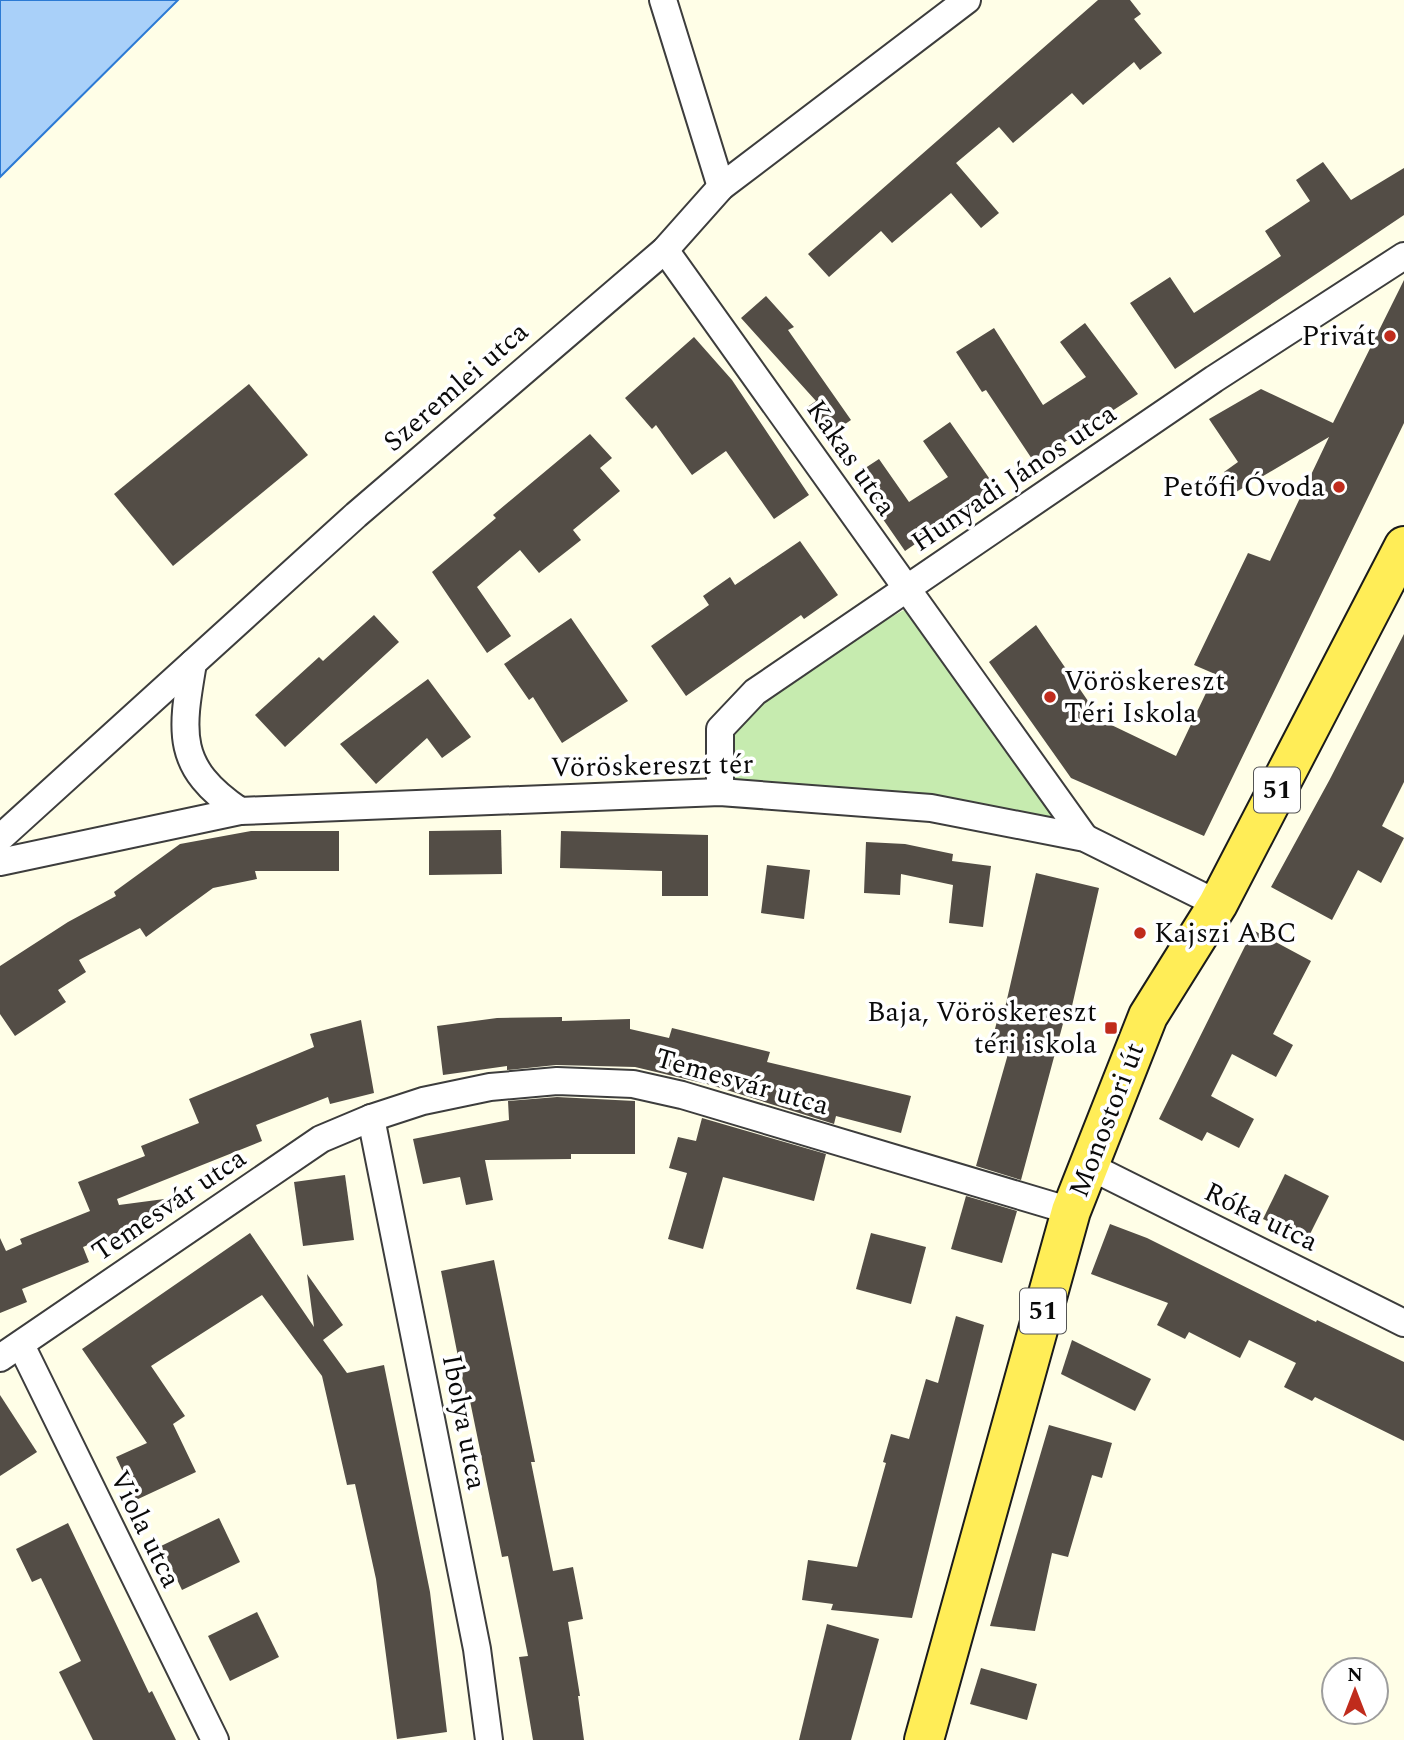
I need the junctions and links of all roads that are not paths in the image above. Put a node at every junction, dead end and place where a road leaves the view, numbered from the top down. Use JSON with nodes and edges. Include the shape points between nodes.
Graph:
{"nodes":[{"id":1,"x":663,"y":0,"type":"edge"},
{"id":2,"x":967,"y":0,"type":"edge"},
{"id":3,"x":721,"y":187,"type":"junction"},
{"id":4,"x":665,"y":250,"type":"junction"},
{"id":5,"x":1404,"y":256,"type":"edge"},
{"id":6,"x":1404,"y":546,"type":"edge"},
{"id":7,"x":905,"y":590,"type":"junction"},
{"id":8,"x":193,"y":663,"type":"junction"},
{"id":9,"x":720,"y":792,"type":"junction"},
{"id":10,"x":240,"y":811,"type":"junction"},
{"id":11,"x":0,"y":838,"type":"edge"},
{"id":12,"x":1085,"y":838,"type":"junction"},
{"id":13,"x":0,"y":862,"type":"edge"},
{"id":14,"x":1218,"y":904,"type":"junction"},
{"id":15,"x":371,"y":1118,"type":"junction"},
{"id":16,"x":1089,"y":1166,"type":"junction"},
{"id":17,"x":1071,"y":1212,"type":"junction"},
{"id":18,"x":1404,"y":1323,"type":"edge"},
{"id":19,"x":10,"y":1351,"type":"edge"},
{"id":20,"x":215,"y":1740,"type":"edge"},
{"id":21,"x":489,"y":1740,"type":"edge"},
{"id":22,"x":924,"y":1740,"type":"edge"}],
"edges":[{"from":1,"to":3,"type":"street"},
{"from":2,"to":3,"type":"street","name":"Szeremlei utca"},
{"from":3,"to":4,"type":"street","name":"Szeremlei utca"},
{"from":4,"to":7,"type":"street","name":"Kakas utca"},
{"from":4,"to":8,"type":"street","name":"Szeremlei utca","via":[[356,515]]},
{"from":5,"to":7,"type":"street","name":"Hunyadi János utca"},
{"from":6,"to":14,"type":"main road","name":"Monostori út","number":"51"},
{"from":7,"to":9,"type":"street","name":"Hunyadi János utca","via":[[755,692],[720,729]]},
{"from":7,"to":12,"type":"street","name":"Kakas utca"},
{"from":8,"to":10,"type":"street","via":[[184,744],[212,792]]},
{"from":8,"to":11,"type":"street","name":"Szeremlei utca"},
{"from":9,"to":10,"type":"street","name":"Vöröskereszt tér"},
{"from":9,"to":12,"type":"street","name":"Vöröskereszt tér","via":[[930,808]]},
{"from":10,"to":13,"type":"street","name":"Vöröskereszt tér"},
{"from":12,"to":14,"type":"street","name":"Vöröskereszt tér"},
{"from":14,"to":16,"type":"main road","name":"Monostori út","number":"51","via":[[1148,1016]]},
{"from":15,"to":17,"type":"street","name":"Temesvár utca","via":[[490,1087],[557,1081],[633,1084]]},
{"from":15,"to":19,"type":"street","name":"Temesvár utca","via":[[321,1139]]},
{"from":15,"to":21,"type":"street","name":"Ibolya utca","via":[[477,1649]]},
{"from":16,"to":17,"type":"main road","name":"Monostori út","number":"51"},
{"from":16,"to":18,"type":"street","name":"Róka utca"},
{"from":17,"to":22,"type":"main road","name":"Monostori út","number":"51"},
{"from":19,"to":20,"type":"street","name":"Viola utca"}]}
